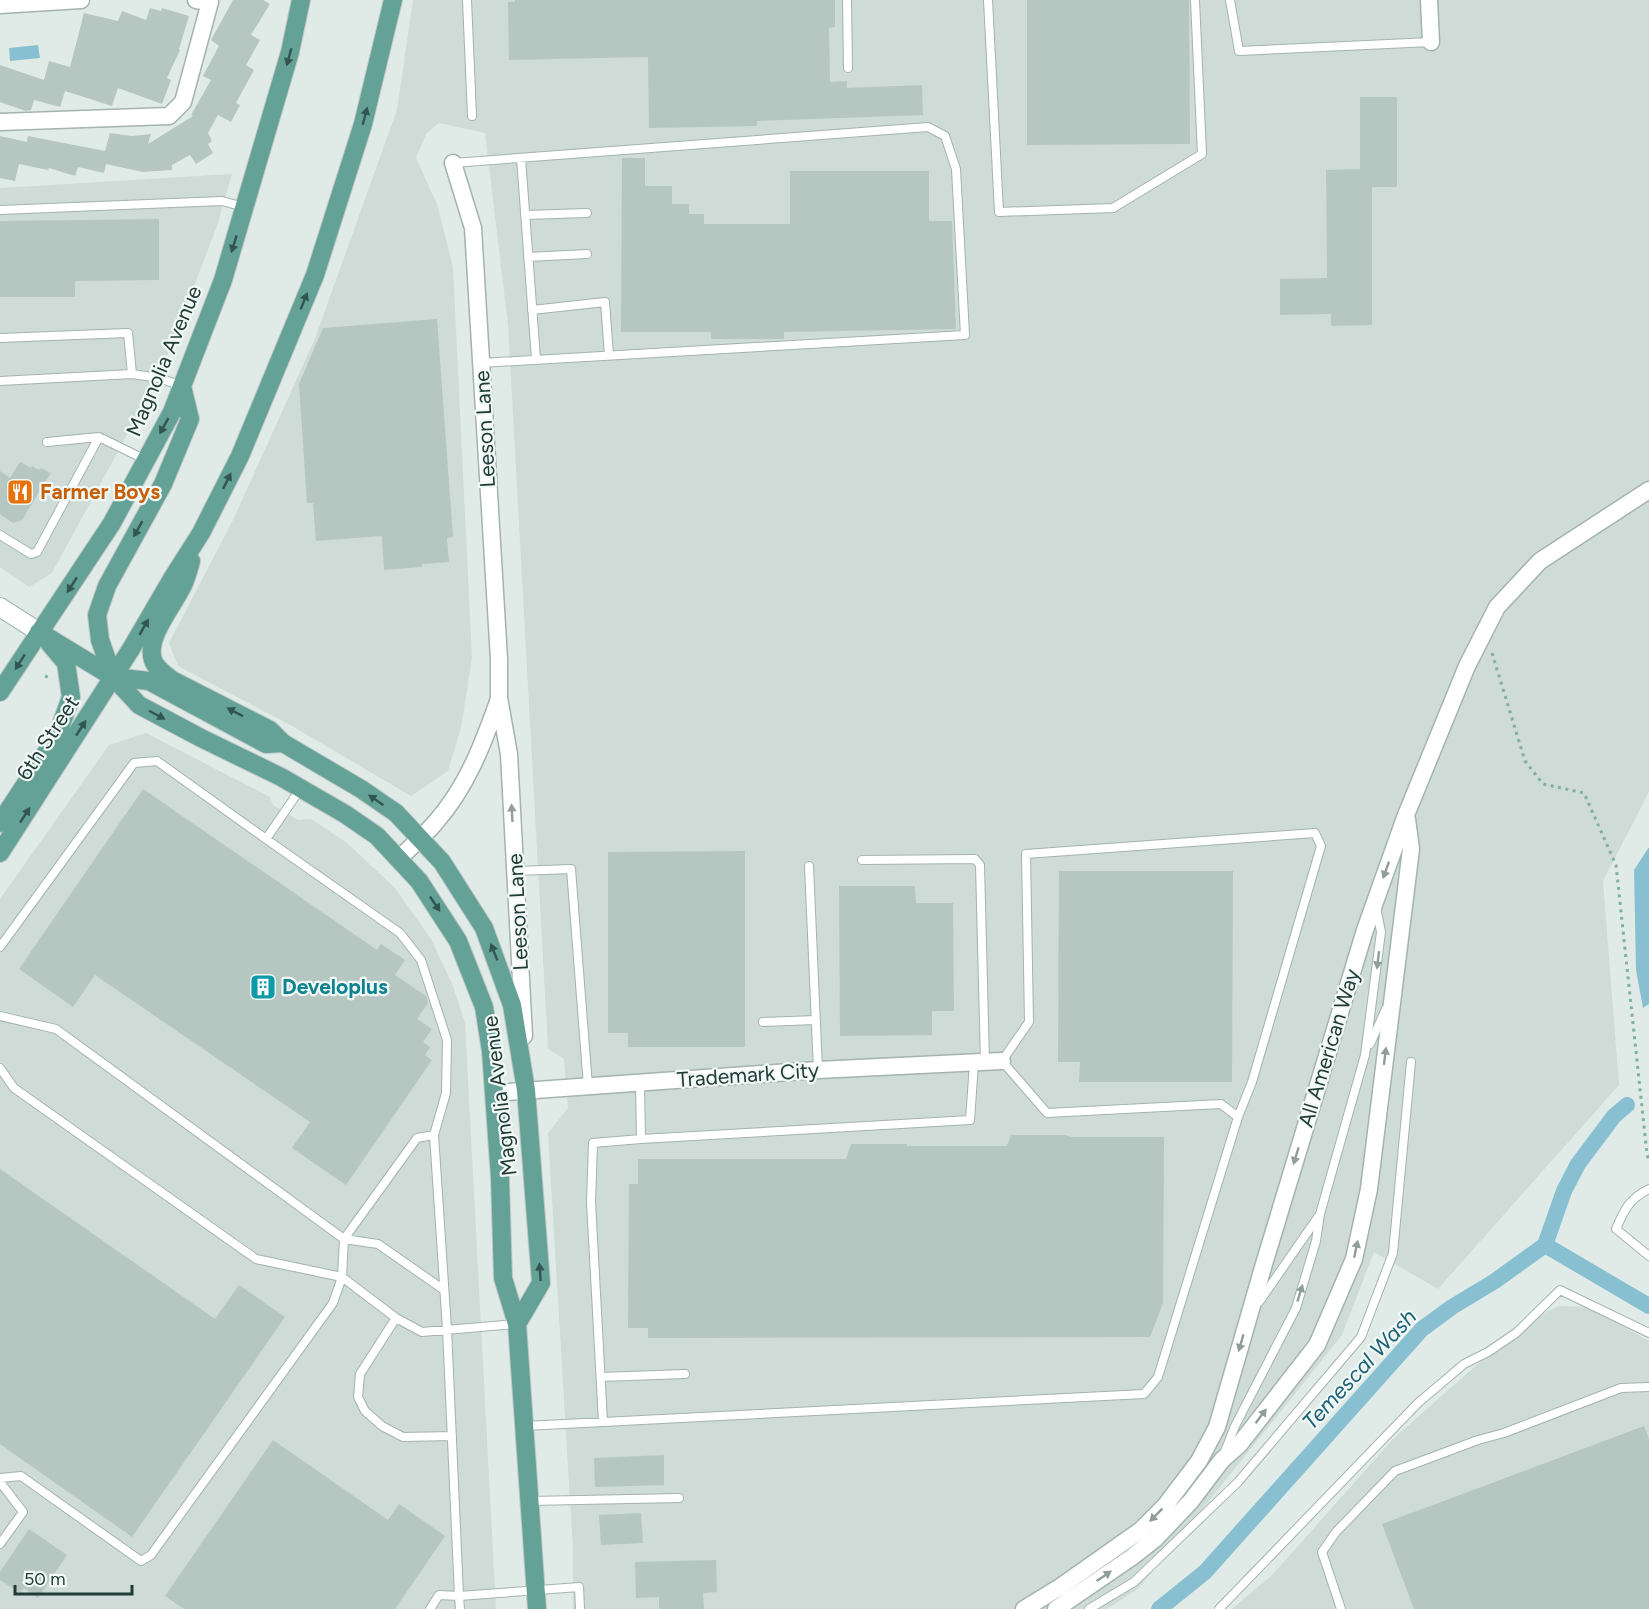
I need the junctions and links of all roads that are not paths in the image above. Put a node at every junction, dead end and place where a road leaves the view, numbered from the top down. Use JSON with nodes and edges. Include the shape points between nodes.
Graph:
{"nodes":[{"id":1,"x":81,"y":0,"type":"edge"},
{"id":2,"x":196,"y":0,"type":"edge"},
{"id":3,"x":301,"y":0,"type":"edge"},
{"id":4,"x":393,"y":0,"type":"edge"},
{"id":5,"x":467,"y":0,"type":"edge"},
{"id":6,"x":847,"y":0,"type":"edge"},
{"id":7,"x":988,"y":0,"type":"edge"},
{"id":8,"x":1195,"y":0,"type":"edge"},
{"id":9,"x":1230,"y":0,"type":"edge"},
{"id":10,"x":1429,"y":0,"type":"edge"},
{"id":11,"x":5,"y":3,"type":"edge"},
{"id":12,"x":1431,"y":42,"type":"joint"},
{"id":13,"x":848,"y":68,"type":"dead end"},
{"id":14,"x":472,"y":116,"type":"dead end"},
{"id":15,"x":0,"y":122,"type":"edge"},
{"id":16,"x":521,"y":158,"type":"junction"},
{"id":17,"x":453,"y":163,"type":"joint"},
{"id":18,"x":245,"y":208,"type":"junction"},
{"id":19,"x":0,"y":210,"type":"edge"},
{"id":20,"x":587,"y":213,"type":"dead end"},
{"id":21,"x":525,"y":215,"type":"junction"},
{"id":22,"x":587,"y":254,"type":"dead end"},
{"id":23,"x":528,"y":257,"type":"junction"},
{"id":24,"x":532,"y":309,"type":"junction"},
{"id":25,"x":0,"y":338,"type":"edge"},
{"id":26,"x":609,"y":355,"type":"junction"},
{"id":27,"x":536,"y":359,"type":"junction"},
{"id":28,"x":481,"y":363,"type":"junction"},
{"id":29,"x":132,"y":374,"type":"junction"},
{"id":30,"x":0,"y":381,"type":"edge"},
{"id":31,"x":182,"y":386,"type":"junction"},
{"id":32,"x":99,"y":436,"type":"junction"},
{"id":33,"x":47,"y":442,"type":"dead end"},
{"id":34,"x":146,"y":460,"type":"junction"},
{"id":35,"x":1644,"y":496,"type":"edge"},
{"id":36,"x":201,"y":533,"type":"junction"},
{"id":37,"x":0,"y":535,"type":"edge"},
{"id":38,"x":0,"y":607,"type":"edge"},
{"id":39,"x":39,"y":632,"type":"junction"},
{"id":40,"x":113,"y":677,"type":"junction"},
{"id":41,"x":0,"y":692,"type":"edge"},
{"id":42,"x":499,"y":698,"type":"junction"},
{"id":43,"x":283,"y":743,"type":"junction"},
{"id":44,"x":301,"y":788,"type":"junction"},
{"id":45,"x":1406,"y":815,"type":"junction"},
{"id":46,"x":0,"y":823,"type":"edge"},
{"id":47,"x":266,"y":839,"type":"junction"},
{"id":48,"x":420,"y":839,"type":"junction"},
{"id":49,"x":0,"y":853,"type":"edge"},
{"id":50,"x":398,"y":859,"type":"junction"},
{"id":51,"x":862,"y":860,"type":"dead end"},
{"id":52,"x":809,"y":867,"type":"dead end"},
{"id":53,"x":516,"y":871,"type":"junction"},
{"id":54,"x":1375,"y":902,"type":"junction"},
{"id":55,"x":0,"y":947,"type":"edge"},
{"id":56,"x":1392,"y":995,"type":"junction"},
{"id":57,"x":0,"y":1016,"type":"edge"},
{"id":58,"x":816,"y":1020,"type":"junction"},
{"id":59,"x":763,"y":1022,"type":"dead end"},
{"id":60,"x":1365,"y":1055,"type":"junction"},
{"id":61,"x":987,"y":1062,"type":"junction"},
{"id":62,"x":1411,"y":1062,"type":"dead end"},
{"id":63,"x":0,"y":1068,"type":"edge"},
{"id":64,"x":819,"y":1070,"type":"junction"},
{"id":65,"x":640,"y":1083,"type":"junction"},
{"id":66,"x":588,"y":1086,"type":"junction"},
{"id":67,"x":526,"y":1090,"type":"junction"},
{"id":68,"x":495,"y":1093,"type":"junction"},
{"id":69,"x":1238,"y":1117,"type":"junction"},
{"id":70,"x":435,"y":1135,"type":"junction"},
{"id":71,"x":641,"y":1139,"type":"junction"},
{"id":72,"x":1649,"y":1189,"type":"edge"},
{"id":73,"x":1320,"y":1214,"type":"junction"},
{"id":74,"x":344,"y":1239,"type":"junction"},
{"id":75,"x":1649,"y":1256,"type":"edge"},
{"id":76,"x":342,"y":1277,"type":"junction"},
{"id":77,"x":444,"y":1290,"type":"junction"},
{"id":78,"x":1249,"y":1316,"type":"junction"},
{"id":79,"x":396,"y":1318,"type":"junction"},
{"id":80,"x":517,"y":1324,"type":"junction"},
{"id":81,"x":447,"y":1329,"type":"junction"},
{"id":82,"x":1649,"y":1333,"type":"edge"},
{"id":83,"x":685,"y":1374,"type":"dead end"},
{"id":84,"x":601,"y":1377,"type":"junction"},
{"id":85,"x":1649,"y":1387,"type":"edge"},
{"id":86,"x":603,"y":1422,"type":"junction"},
{"id":87,"x":524,"y":1426,"type":"junction"},
{"id":88,"x":452,"y":1436,"type":"junction"},
{"id":89,"x":1222,"y":1460,"type":"junction"},
{"id":90,"x":0,"y":1478,"type":"edge"},
{"id":91,"x":0,"y":1482,"type":"edge"},
{"id":92,"x":679,"y":1498,"type":"dead end"},
{"id":93,"x":529,"y":1501,"type":"junction"},
{"id":94,"x":0,"y":1544,"type":"edge"},
{"id":95,"x":535,"y":1590,"type":"junction"},
{"id":96,"x":459,"y":1596,"type":"junction"},
{"id":97,"x":430,"y":1609,"type":"edge"},
{"id":98,"x":460,"y":1609,"type":"edge"},
{"id":99,"x":537,"y":1609,"type":"edge"},
{"id":100,"x":580,"y":1609,"type":"edge"},
{"id":101,"x":1024,"y":1609,"type":"edge"},
{"id":102,"x":1056,"y":1609,"type":"edge"},
{"id":103,"x":1089,"y":1609,"type":"edge"},
{"id":104,"x":1219,"y":1609,"type":"edge"},
{"id":105,"x":1341,"y":1609,"type":"edge"}],
"edges":[{"from":1,"to":11,"type":"street"},
{"from":2,"to":15,"type":"street","via":[[210,2],[183,102],[169,116]]},
{"from":3,"to":18,"type":"main road","name":"Magnolia Avenue","one_way":true},
{"from":36,"to":4,"type":"main road","one_way":true,"via":[[240,456],[315,275],[363,124]]},
{"from":5,"to":14,"type":"lane"},
{"from":6,"to":13,"type":"lane"},
{"from":7,"to":8,"type":"lane","via":[[999,212],[1113,207],[1202,154]]},
{"from":9,"to":12,"type":"lane","via":[[1239,51]]},
{"from":10,"to":12,"type":"street"},
{"from":16,"to":17,"type":"lane"},
{"from":16,"to":21,"type":"lane"},
{"from":16,"to":26,"type":"lane","via":[[928,127],[945,136],[956,169],[965,335]]},
{"from":17,"to":28,"type":"street","name":"Leeson Lane","via":[[473,228]]},
{"from":18,"to":19,"type":"lane","via":[[222,201]]},
{"from":18,"to":31,"type":"main road","name":"Magnolia Avenue","one_way":true,"via":[[223,280]]},
{"from":20,"to":21,"type":"lane"},
{"from":21,"to":23,"type":"lane"},
{"from":22,"to":23,"type":"lane"},
{"from":23,"to":24,"type":"lane"},
{"from":24,"to":26,"type":"lane","via":[[605,302]]},
{"from":24,"to":27,"type":"lane"},
{"from":25,"to":29,"type":"lane","via":[[129,333]]},
{"from":26,"to":27,"type":"lane"},
{"from":27,"to":28,"type":"lane"},
{"from":28,"to":42,"type":"street","name":"Leeson Lane"},
{"from":29,"to":30,"type":"lane"},
{"from":29,"to":31,"type":"lane"},
{"from":31,"to":34,"type":"main road","name":"Magnolia Avenue","one_way":true},
{"from":31,"to":40,"type":"main road","one_way":true,"via":[[190,419],[163,484],[107,585],[98,615],[100,640]]},
{"from":32,"to":33,"type":"lane"},
{"from":32,"to":34,"type":"lane"},
{"from":32,"to":37,"type":"lane","via":[[37,552],[30,554]]},
{"from":34,"to":39,"type":"main road","name":"Magnolia Avenue","one_way":true,"via":[[112,523]]},
{"from":35,"to":45,"type":"street","name":"All American Way","via":[[1540,561],[1497,607],[1467,666]]},
{"from":40,"to":36,"type":"main road","one_way":true},
{"from":43,"to":36,"type":"main road","one_way":true,"via":[[270,730],[172,680],[153,661],[154,636],[183,584]]},
{"from":38,"to":39,"type":"main road"},
{"from":39,"to":40,"type":"main road","name":"Magnolia Avenue"},
{"from":39,"to":41,"type":"main road","one_way":true},
{"from":39,"to":46,"type":"main road","via":[[66,663],[71,697],[57,736]]},
{"from":40,"to":43,"type":"main road","name":"Magnolia Avenue","via":[[149,681],[266,744]]},
{"from":40,"to":44,"type":"main road","name":"Magnolia Avenue","one_way":true,"via":[[139,705]]},
{"from":49,"to":40,"type":"main road","name":"6th Street","one_way":true},
{"from":42,"to":48,"type":"street","name":"Leeson Lane","via":[[471,771],[454,799]]},
{"from":53,"to":42,"type":"street","name":"Leeson Lane","one_way":true,"via":[[509,754]]},
{"from":48,"to":43,"type":"main road","name":"Magnolia Avenue","one_way":true,"via":[[396,813]]},
{"from":44,"to":47,"type":"lane"},
{"from":44,"to":50,"type":"main road","name":"Magnolia Avenue","via":[[377,836]]},
{"from":45,"to":54,"type":"street","name":"All American Way","one_way":true},
{"from":45,"to":56,"type":"street","via":[[1411,849]]},
{"from":47,"to":55,"type":"lane","via":[[157,761],[134,763]]},
{"from":47,"to":70,"type":"lane","via":[[400,933],[421,960],[447,1040],[446,1093]]},
{"from":48,"to":50,"type":"street","name":"Leeson Lane"},
{"from":67,"to":48,"type":"main road","name":"Magnolia Avenue","one_way":true,"via":[[512,1005],[484,928],[442,862]]},
{"from":50,"to":68,"type":"main road","name":"Magnolia Avenue","one_way":true,"via":[[419,881],[458,941],[484,1007]]},
{"from":51,"to":61,"type":"lane","via":[[975,859],[980,866]]},
{"from":52,"to":58,"type":"lane"},
{"from":53,"to":66,"type":"lane","via":[[571,869]]},
{"from":53,"to":67,"type":"street","name":"Leeson Lane"},
{"from":54,"to":60,"type":"lane","one_way":true,"via":[[1381,932]]},
{"from":54,"to":78,"type":"street","name":"All American Way","one_way":true},
{"from":56,"to":60,"type":"lane"},
{"from":89,"to":56,"type":"street","one_way":true,"via":[[1239,1445],[1317,1345],[1354,1259],[1369,1189]]},
{"from":57,"to":74,"type":"lane","via":[[56,1029]]},
{"from":58,"to":59,"type":"lane"},
{"from":58,"to":64,"type":"lane"},
{"from":60,"to":73,"type":"lane"},
{"from":61,"to":64,"type":"street","name":"Trademark City"},
{"from":61,"to":69,"type":"lane","via":[[1047,1113],[1221,1104]]},
{"from":61,"to":69,"type":"lane","via":[[1029,1022],[1026,854],[1315,832],[1321,846],[1252,1082]]},
{"from":61,"to":71,"type":"lane","via":[[970,1120]]},
{"from":62,"to":103,"type":"lane","via":[[1393,1253],[1361,1337],[1238,1482],[1134,1582]]},
{"from":63,"to":76,"type":"lane","via":[[14,1088],[256,1259]]},
{"from":64,"to":65,"type":"street","name":"Trademark City"},
{"from":65,"to":66,"type":"street","name":"Trademark City"},
{"from":65,"to":71,"type":"lane"},
{"from":66,"to":67,"type":"street","name":"Trademark City"},
{"from":67,"to":68,"type":"street","name":"Trademark City"},
{"from":80,"to":67,"type":"main road","name":"Magnolia Avenue","one_way":true,"via":[[541,1283]]},
{"from":68,"to":80,"type":"main road","name":"Magnolia Avenue","via":[[503,1278]]},
{"from":69,"to":86,"type":"lane","via":[[1158,1377],[1144,1394]]},
{"from":70,"to":74,"type":"lane","via":[[417,1137]]},
{"from":70,"to":77,"type":"lane"},
{"from":71,"to":84,"type":"lane","via":[[593,1143],[591,1202]]},
{"from":72,"to":75,"type":"lane","via":[[1625,1206],[1616,1229]]},
{"from":73,"to":78,"type":"lane"},
{"from":89,"to":73,"type":"lane","one_way":true,"via":[[1235,1426],[1296,1308]]},
{"from":74,"to":76,"type":"lane"},
{"from":74,"to":77,"type":"lane","via":[[378,1244]]},
{"from":76,"to":79,"type":"lane"},
{"from":76,"to":90,"type":"lane","via":[[333,1303],[151,1555],[141,1561],[21,1476]]},
{"from":77,"to":81,"type":"lane"},
{"from":78,"to":101,"type":"street","name":"All American Way","one_way":true,"via":[[1217,1427],[1179,1488],[1141,1530]]},
{"from":79,"to":81,"type":"lane","via":[[422,1332]]},
{"from":79,"to":88,"type":"lane","via":[[360,1374],[358,1397],[365,1411],[403,1437]]},
{"from":80,"to":81,"type":"lane"},
{"from":80,"to":87,"type":"main road","name":"Magnolia Avenue"},
{"from":81,"to":88,"type":"lane"},
{"from":82,"to":104,"type":"lane","via":[[1560,1290],[1516,1333],[1464,1364],[1418,1403]]},
{"from":83,"to":84,"type":"lane"},
{"from":84,"to":86,"type":"lane"},
{"from":85,"to":105,"type":"lane","via":[[1621,1388],[1395,1471],[1322,1552]]},
{"from":86,"to":87,"type":"lane"},
{"from":87,"to":93,"type":"main road","name":"Magnolia Avenue"},
{"from":88,"to":96,"type":"lane"},
{"from":102,"to":89,"type":"street","one_way":true,"via":[[1155,1539]]},
{"from":91,"to":94,"type":"lane","via":[[23,1512]]},
{"from":92,"to":93,"type":"lane"},
{"from":93,"to":95,"type":"main road","name":"Magnolia Avenue"},
{"from":95,"to":96,"type":"lane"},
{"from":95,"to":99,"type":"main road","name":"Magnolia Avenue"},
{"from":95,"to":100,"type":"lane","via":[[579,1587]]},
{"from":96,"to":97,"type":"lane","via":[[439,1595]]},
{"from":96,"to":98,"type":"lane"}]}
